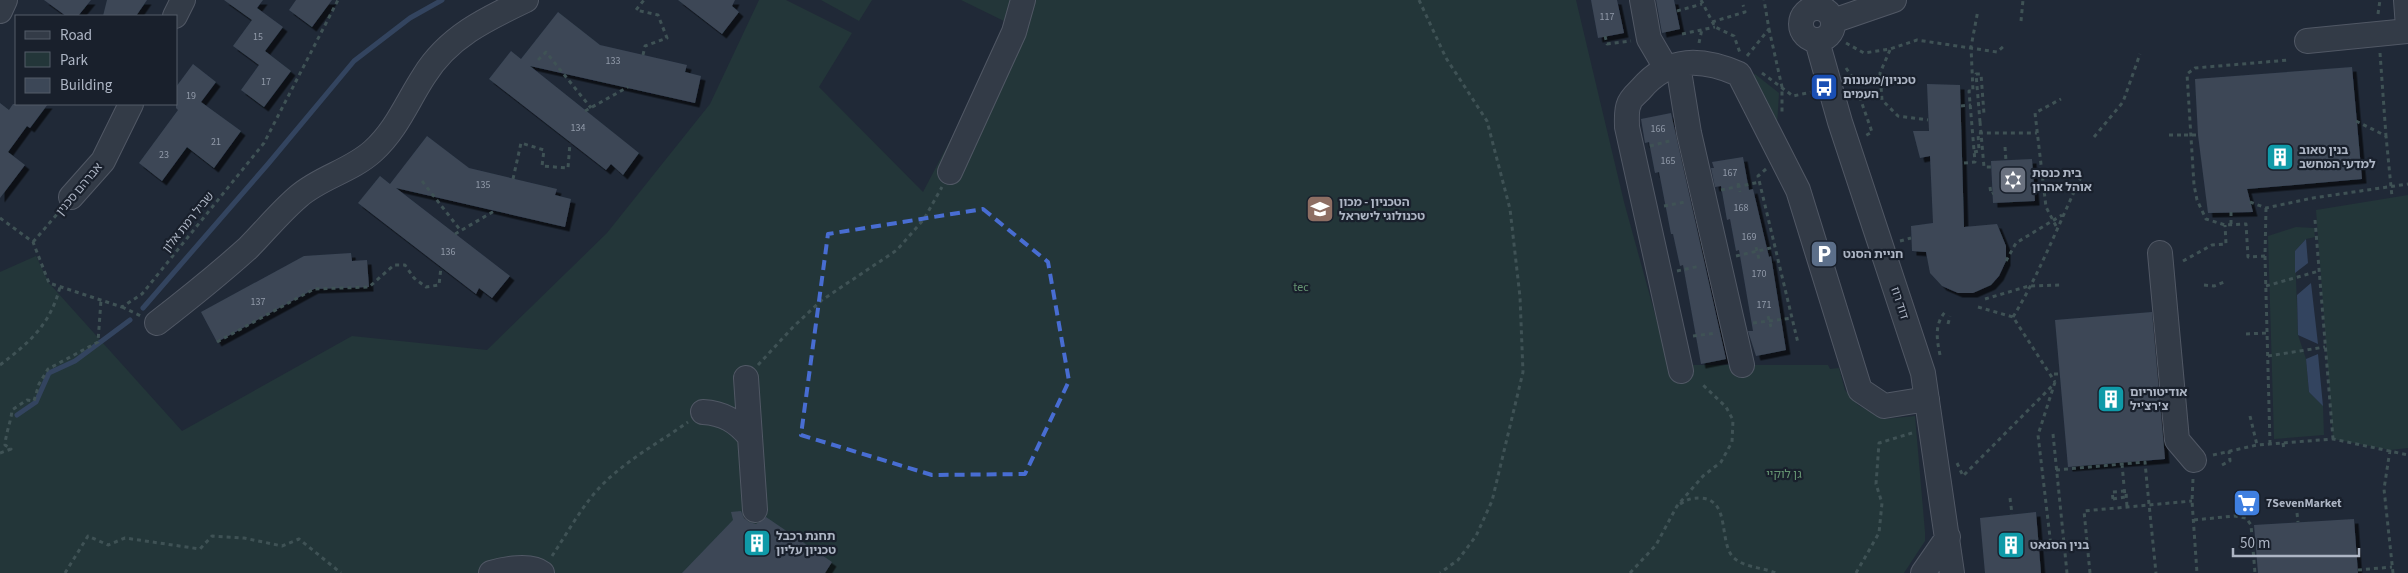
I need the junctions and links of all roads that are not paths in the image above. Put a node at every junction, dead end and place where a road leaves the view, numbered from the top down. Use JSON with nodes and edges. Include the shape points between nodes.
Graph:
{"nodes":[{"id":1,"x":5,"y":0,"type":"edge"},
{"id":2,"x":183,"y":0,"type":"edge"},
{"id":3,"x":526,"y":0,"type":"edge"},
{"id":4,"x":1023,"y":0,"type":"edge"},
{"id":5,"x":1642,"y":0,"type":"edge"},
{"id":6,"x":1894,"y":0,"type":"edge"},
{"id":7,"x":2406,"y":0,"type":"edge"},
{"id":8,"x":1804,"y":7,"type":"edge"},
{"id":9,"x":0,"y":11,"type":"edge"},
{"id":10,"x":1829,"y":11,"type":"edge"},
{"id":11,"x":175,"y":15,"type":"edge"},
{"id":12,"x":2408,"y":26,"type":"edge"},
{"id":13,"x":2408,"y":32,"type":"edge"},
{"id":14,"x":1817,"y":41,"type":"junction"},
{"id":15,"x":2307,"y":41,"type":"dead end"},
{"id":16,"x":1672,"y":66,"type":"junction"},
{"id":17,"x":131,"y":105,"type":"edge"},
{"id":18,"x":950,"y":172,"type":"dead end"},
{"id":19,"x":71,"y":197,"type":"road end"},
{"id":20,"x":2160,"y":252,"type":"dead end"},
{"id":21,"x":158,"y":324,"type":"dead end"},
{"id":22,"x":1742,"y":365,"type":"dead end"},
{"id":23,"x":1681,"y":370,"type":"dead end"},
{"id":24,"x":746,"y":378,"type":"dead end"},
{"id":25,"x":1927,"y":399,"type":"junction"},
{"id":26,"x":703,"y":412,"type":"dead end"},
{"id":27,"x":750,"y":436,"type":"junction"},
{"id":28,"x":2194,"y":460,"type":"road end"},
{"id":29,"x":755,"y":510,"type":"dead end"},
{"id":30,"x":1948,"y":537,"type":"junction"},
{"id":31,"x":491,"y":573,"type":"edge"},
{"id":32,"x":542,"y":573,"type":"edge"},
{"id":33,"x":1923,"y":573,"type":"edge"},
{"id":34,"x":1952,"y":573,"type":"edge"}],
"edges":[{"from":1,"to":9,"type":"street"},
{"from":2,"to":11,"type":"street"},
{"from":3,"to":21,"type":"street","via":[[461,35],[443,51],[424,76],[397,123],[376,148],[299,196],[231,263]]},
{"from":4,"to":18,"type":"street","via":[[1014,32]]},
{"from":5,"to":16,"type":"street","via":[[1649,39]]},
{"from":6,"to":10,"type":"street"},
{"from":7,"to":12,"type":"street"},
{"from":8,"to":10,"type":"street"},
{"from":8,"to":14,"type":"street","via":[[1801,29],[1807,37]]},
{"from":10,"to":14,"type":"street","via":[[1834,26],[1830,35]]},
{"from":13,"to":15,"type":"street"},
{"from":14,"to":25,"type":"street","name":"דוד רוז","via":[[1837,113],[1924,374]]},
{"from":16,"to":22,"type":"street"},
{"from":16,"to":23,"type":"street","via":[[1653,75],[1629,103],[1627,127]]},
{"from":16,"to":25,"type":"street","via":[[1703,63],[1722,66],[1739,74],[1798,190],[1860,390],[1884,406]]},
{"from":17,"to":19,"type":"street","name":"אברהם סכנין","via":[[103,161]]},
{"from":20,"to":28,"type":"street","via":[[2177,440]]},
{"from":24,"to":27,"type":"street"},
{"from":25,"to":30,"type":"street","name":"דוד רוז"},
{"from":26,"to":27,"type":"street","via":[[713,412],[735,422]]},
{"from":27,"to":29,"type":"street"},
{"from":30,"to":33,"type":"street"},
{"from":30,"to":34,"type":"street","name":"דוד רוז"},
{"from":31,"to":32,"type":"street","via":[[508,568]]}]}
